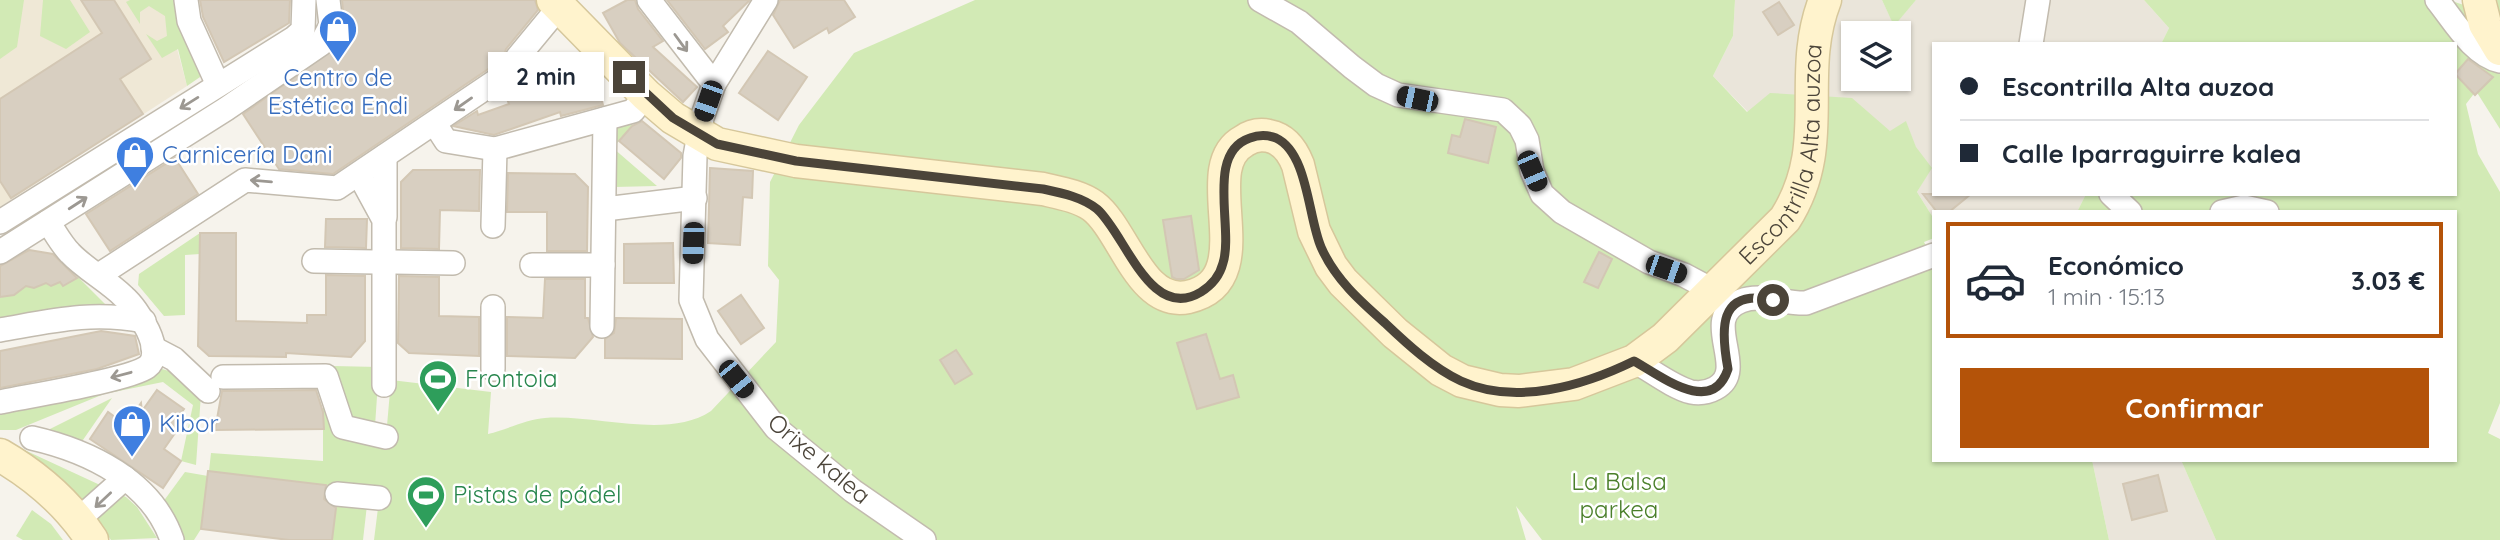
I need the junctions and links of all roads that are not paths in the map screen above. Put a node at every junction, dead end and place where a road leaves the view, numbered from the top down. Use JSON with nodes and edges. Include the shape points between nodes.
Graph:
{"nodes":[{"id":1,"x":186,"y":0,"type":"edge"},
{"id":2,"x":304,"y":0,"type":"edge"},
{"id":3,"x":328,"y":0,"type":"edge"},
{"id":4,"x":649,"y":0,"type":"edge"},
{"id":5,"x":766,"y":0,"type":"edge"},
{"id":6,"x":1261,"y":0,"type":"edge"},
{"id":7,"x":1825,"y":0,"type":"edge"},
{"id":8,"x":2038,"y":0,"type":"edge"},
{"id":9,"x":2437,"y":0,"type":"edge"},
{"id":10,"x":2479,"y":0,"type":"edge"},
{"id":11,"x":556,"y":3,"type":"edge"},
{"id":12,"x":2031,"y":42,"type":"edge"},
{"id":13,"x":2500,"y":50,"type":"edge"},
{"id":14,"x":2500,"y":61,"type":"edge"},
{"id":15,"x":714,"y":84,"type":"junction"},
{"id":16,"x":218,"y":85,"type":"junction"},
{"id":17,"x":646,"y":95,"type":"junction"},
{"id":18,"x":605,"y":118,"type":"junction"},
{"id":19,"x":435,"y":124,"type":"junction"},
{"id":20,"x":699,"y":135,"type":"junction"},
{"id":21,"x":495,"y":149,"type":"junction"},
{"id":22,"x":386,"y":156,"type":"junction"},
{"id":23,"x":359,"y":174,"type":"junction"},
{"id":24,"x":2112,"y":196,"type":"edge"},
{"id":25,"x":695,"y":198,"type":"junction"},
{"id":26,"x":605,"y":209,"type":"junction"},
{"id":27,"x":2128,"y":210,"type":"edge"},
{"id":28,"x":2231,"y":210,"type":"edge"},
{"id":29,"x":2258,"y":210,"type":"edge"},
{"id":30,"x":384,"y":220,"type":"junction"},
{"id":31,"x":0,"y":222,"type":"edge"},
{"id":32,"x":48,"y":222,"type":"junction"},
{"id":33,"x":493,"y":226,"type":"dead end"},
{"id":34,"x":0,"y":252,"type":"edge"},
{"id":35,"x":1932,"y":256,"type":"edge"},
{"id":36,"x":314,"y":261,"type":"dead end"},
{"id":37,"x":453,"y":263,"type":"dead end"},
{"id":38,"x":532,"y":265,"type":"dead end"},
{"id":39,"x":604,"y":265,"type":"junction"},
{"id":40,"x":99,"y":275,"type":"junction"},
{"id":41,"x":1714,"y":290,"type":"junction"},
{"id":42,"x":493,"y":307,"type":"dead end"},
{"id":43,"x":145,"y":321,"type":"junction"},
{"id":44,"x":602,"y":326,"type":"dead end"},
{"id":45,"x":0,"y":330,"type":"edge"},
{"id":46,"x":153,"y":348,"type":"junction"},
{"id":47,"x":1634,"y":361,"type":"junction"},
{"id":48,"x":493,"y":369,"type":"dead end"},
{"id":49,"x":384,"y":385,"type":"dead end"},
{"id":50,"x":0,"y":402,"type":"edge"},
{"id":51,"x":32,"y":438,"type":"dead end"},
{"id":52,"x":386,"y":438,"type":"dead end"},
{"id":53,"x":0,"y":455,"type":"edge"},
{"id":54,"x":125,"y":478,"type":"junction"},
{"id":55,"x":337,"y":494,"type":"dead end"},
{"id":56,"x":379,"y":498,"type":"dead end"},
{"id":57,"x":85,"y":530,"type":"edge"},
{"id":58,"x":173,"y":540,"type":"edge"},
{"id":59,"x":924,"y":540,"type":"edge"}],
"edges":[{"from":1,"to":16,"type":"street","via":[[189,21]]},
{"from":2,"to":16,"type":"street","via":[[303,30]]},
{"from":32,"to":3,"type":"street","one_way":true,"via":[[321,44],[331,25]]},
{"from":4,"to":15,"type":"street","one_way":true},
{"from":5,"to":15,"type":"street","name":"Orixe kalea"},
{"from":6,"to":41,"type":"street","name":"Escontrilla Alta auzoa","via":[[1299,22],[1376,85],[1398,95],[1503,110],[1527,140],[1542,194],[1562,212],[1649,262]]},
{"from":7,"to":41,"type":"street","name":"Escontrilla Alta auzoa","via":[[1814,34],[1812,142],[1803,185],[1772,235]]},
{"from":8,"to":12,"type":"street"},
{"from":9,"to":14,"type":"street","via":[[2473,44],[2488,58]]},
{"from":10,"to":13,"type":"street","via":[[2485,24]]},
{"from":11,"to":17,"type":"street"},
{"from":11,"to":19,"type":"street","one_way":true,"via":[[517,58],[518,66]]},
{"from":15,"to":20,"type":"street","name":"Orixe kalea"},
{"from":16,"to":31,"type":"street","one_way":true},
{"from":17,"to":18,"type":"street","via":[[633,111]]},
{"from":17,"to":20,"type":"street"},
{"from":18,"to":21,"type":"street"},
{"from":18,"to":26,"type":"street"},
{"from":19,"to":21,"type":"street","via":[[446,141]]},
{"from":19,"to":22,"type":"street"},
{"from":20,"to":25,"type":"street","name":"Orixe kalea"},
{"from":20,"to":47,"type":"street","name":"Escontrilla Alta auzoa","via":[[717,144],[796,161],[1043,189],[1082,200],[1113,227],[1143,277],[1175,298],[1199,293],[1218,276],[1226,250],[1228,159],[1248,138],[1270,136],[1294,155],[1314,231],[1331,266],[1395,333],[1441,370],[1480,387],[1519,391],[1574,384]]},
{"from":21,"to":33,"type":"street"},
{"from":22,"to":23,"type":"street"},
{"from":22,"to":30,"type":"street"},
{"from":23,"to":30,"type":"street"},
{"from":23,"to":40,"type":"street","one_way":true,"via":[[337,188],[245,180]]},
{"from":24,"to":27,"type":"street"},
{"from":25,"to":26,"type":"street"},
{"from":25,"to":59,"type":"street","name":"Orixe kalea","via":[[691,300],[706,339],[776,428],[853,491]]},
{"from":26,"to":39,"type":"street"},
{"from":28,"to":29,"type":"street"},
{"from":30,"to":49,"type":"street"},
{"from":32,"to":34,"type":"street"},
{"from":32,"to":40,"type":"street","via":[[69,253]]},
{"from":35,"to":47,"type":"street","name":"Escontrilla Alta auzoa","via":[[1806,303],[1786,304],[1759,297],[1740,301],[1730,309],[1721,333],[1728,369],[1725,378],[1706,393],[1689,391]]},
{"from":36,"to":37,"type":"street"},
{"from":38,"to":39,"type":"street"},
{"from":39,"to":44,"type":"street"},
{"from":40,"to":43,"type":"street","via":[[127,298]]},
{"from":41,"to":47,"type":"street","name":"Escontrilla Alta auzoa"},
{"from":42,"to":48,"type":"street"},
{"from":43,"to":45,"type":"street","via":[[111,314]]},
{"from":43,"to":46,"type":"street"},
{"from":46,"to":50,"type":"street","one_way":true,"via":[[152,361],[145,368]]},
{"from":46,"to":52,"type":"street","via":[[216,384],[326,376],[343,427]]},
{"from":51,"to":54,"type":"street","via":[[76,450]]},
{"from":53,"to":57,"type":"street","via":[[52,491]]},
{"from":54,"to":57,"type":"street","one_way":true},
{"from":54,"to":58,"type":"street","via":[[154,506]]},
{"from":55,"to":56,"type":"street"}]}
